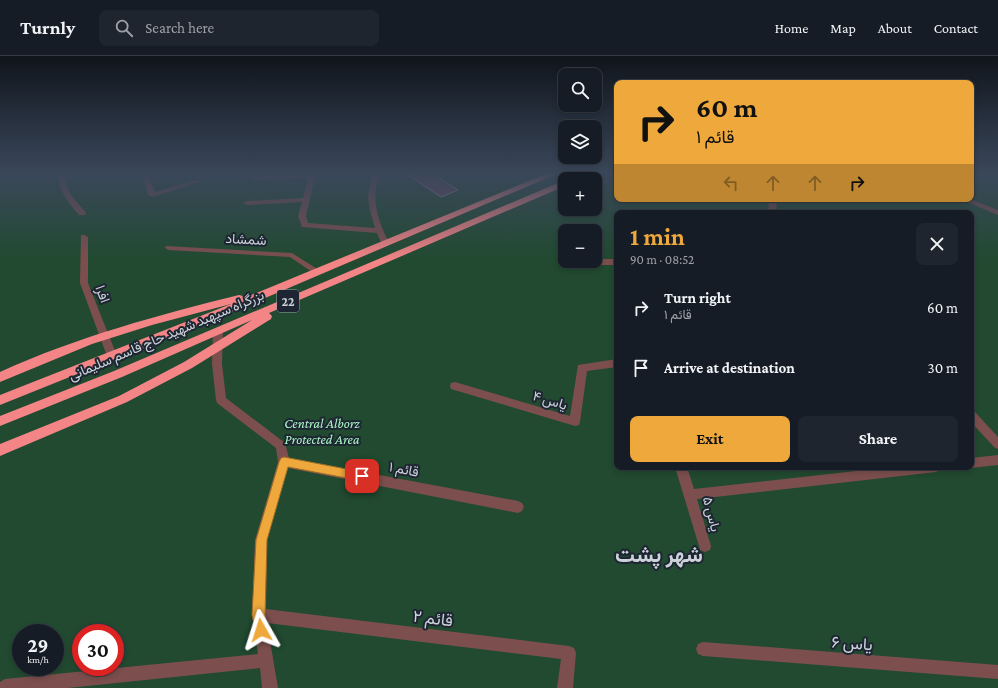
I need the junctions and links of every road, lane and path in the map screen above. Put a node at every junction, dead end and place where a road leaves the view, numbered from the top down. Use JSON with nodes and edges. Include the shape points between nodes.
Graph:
{"nodes":[{"id":1,"x":73,"y":202,"type":"edge"},
{"id":2,"x":257,"y":202,"type":"edge"},
{"id":3,"x":305,"y":202,"type":"edge"},
{"id":4,"x":372,"y":202,"type":"edge"},
{"id":5,"x":483,"y":202,"type":"edge"},
{"id":6,"x":519,"y":202,"type":"edge"},
{"id":7,"x":972,"y":202,"type":"edge"},
{"id":8,"x":247,"y":203,"type":"dead end"},
{"id":9,"x":82,"y":213,"type":"dead end"},
{"id":10,"x":998,"y":213,"type":"edge"},
{"id":11,"x":380,"y":231,"type":"junction"},
{"id":12,"x":84,"y":237,"type":"dead end"},
{"id":13,"x":385,"y":243,"type":"junction"},
{"id":14,"x":169,"y":248,"type":"dead end"},
{"id":15,"x":602,"y":262,"type":"edge"},
{"id":16,"x":614,"y":262,"type":"edge"},
{"id":17,"x":318,"y":272,"type":"junction"},
{"id":18,"x":285,"y":285,"type":"junction"},
{"id":19,"x":298,"y":297,"type":"junction"},
{"id":20,"x":218,"y":330,"type":"junction"},
{"id":21,"x":105,"y":335,"type":"junction"},
{"id":22,"x":218,"y":346,"type":"junction"},
{"id":23,"x":112,"y":356,"type":"junction"},
{"id":24,"x":614,"y":363,"type":"edge"},
{"id":25,"x":0,"y":377,"type":"edge"},
{"id":26,"x":455,"y":386,"type":"dead end"},
{"id":27,"x":3,"y":399,"type":"edge"},
{"id":28,"x":974,"y":418,"type":"edge"},
{"id":29,"x":5,"y":419,"type":"edge"},
{"id":30,"x":998,"y":444,"type":"edge"},
{"id":31,"x":0,"y":450,"type":"edge"},
{"id":32,"x":998,"y":460,"type":"edge"},
{"id":33,"x":284,"y":462,"type":"junction"},
{"id":34,"x":974,"y":463,"type":"edge"},
{"id":35,"x":683,"y":470,"type":"edge"},
{"id":36,"x":910,"y":470,"type":"edge"},
{"id":37,"x":690,"y":495,"type":"junction"},
{"id":38,"x":518,"y":506,"type":"dead end"},
{"id":39,"x":705,"y":546,"type":"dead end"},
{"id":40,"x":259,"y":615,"type":"junction"},
{"id":41,"x":703,"y":649,"type":"dead end"},
{"id":42,"x":266,"y":660,"type":"junction"},
{"id":43,"x":998,"y":672,"type":"edge"},
{"id":44,"x":5,"y":687,"type":"edge"},
{"id":45,"x":270,"y":688,"type":"edge"},
{"id":46,"x":565,"y":688,"type":"edge"}],
"edges":[{"from":1,"to":9,"type":"street"},
{"from":2,"to":8,"type":"street"},
{"from":3,"to":11,"type":"street","via":[[302,216],[305,225]]},
{"from":4,"to":11,"type":"street"},
{"from":5,"to":13,"type":"highway","name":"بزرگراه سپهبد شهید حاج قاسم سلیمانی","number":"22"},
{"from":6,"to":19,"type":"highway","name":"بزرگراه سپهبد شهید حاج قاسم سلیمانی","number":"22"},
{"from":7,"to":10,"type":"street"},
{"from":11,"to":13,"type":"street"},
{"from":12,"to":21,"type":"street","name":"افرا","via":[[84,283]]},
{"from":13,"to":17,"type":"highway","name":"بزرگراه سپهبد شهید حاج قاسم سلیمانی","number":"22"},
{"from":14,"to":17,"type":"street","name":"شمشاد","via":[[292,255]]},
{"from":15,"to":16,"type":"street"},
{"from":17,"to":18,"type":"highway","name":"بزرگراه سپهبد شهید حاج قاسم سلیمانی","number":"22"},
{"from":18,"to":21,"type":"highway"},
{"from":18,"to":23,"type":"highway","name":"بزرگراه سپهبد شهید حاج قاسم سلیمانی","number":"22"},
{"from":19,"to":20,"type":"highway","name":"بزرگراه سپهبد شهید حاج قاسم سلیمانی","number":"22"},
{"from":19,"to":22,"type":"highway"},
{"from":20,"to":22,"type":"street"},
{"from":20,"to":29,"type":"highway","name":"بزرگراه سپهبد شهید حاج قاسم سلیمانی","number":"22","via":[[118,374]]},
{"from":21,"to":23,"type":"street","name":"افرا"},
{"from":21,"to":25,"type":"highway","via":[[19,367]]},
{"from":22,"to":31,"type":"highway","via":[[124,399]]},
{"from":22,"to":33,"type":"street","via":[[221,400],[281,446]]},
{"from":23,"to":27,"type":"highway","name":"بزرگراه سپهبد شهید حاج قاسم سلیمانی","number":"22"},
{"from":24,"to":26,"type":"street","name":"یاس ۴","via":[[582,368],[575,422]]},
{"from":28,"to":30,"type":"street"},
{"from":32,"to":34,"type":"street"},
{"from":33,"to":38,"type":"street","name":"قائم ۱"},
{"from":33,"to":40,"type":"street","via":[[261,540]]},
{"from":35,"to":37,"type":"street"},
{"from":36,"to":37,"type":"street","name":"یاس ۵"},
{"from":37,"to":39,"type":"street","name":"یاس ۵"},
{"from":40,"to":42,"type":"street"},
{"from":40,"to":46,"type":"street","name":"قائم ۲","via":[[569,653]]},
{"from":41,"to":43,"type":"street","name":"یاس ۶"},
{"from":42,"to":44,"type":"street"},
{"from":42,"to":45,"type":"street"}]}
